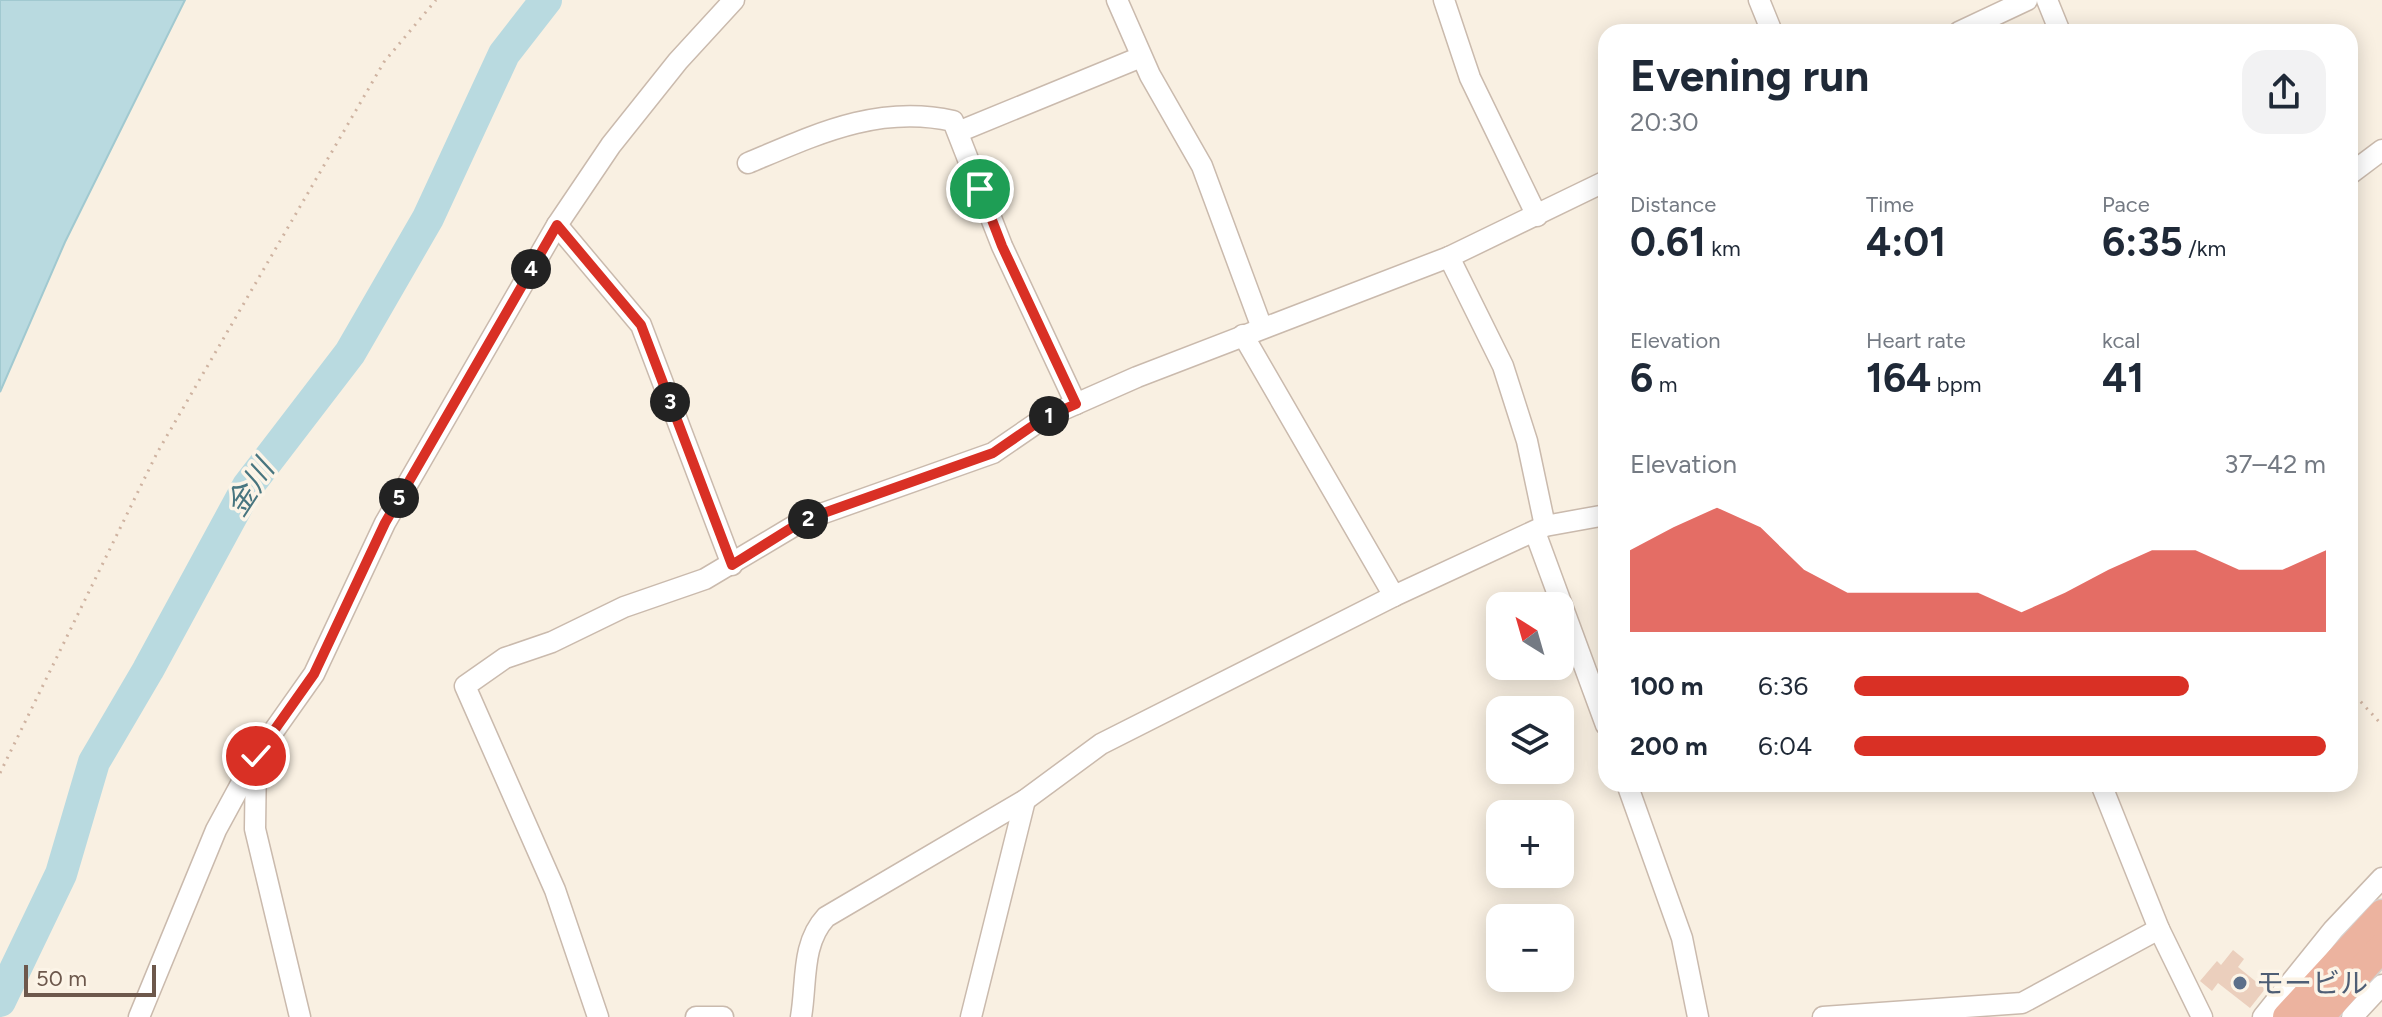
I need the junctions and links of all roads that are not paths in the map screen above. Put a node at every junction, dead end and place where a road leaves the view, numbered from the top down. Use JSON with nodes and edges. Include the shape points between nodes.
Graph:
{"nodes":[{"id":1,"x":734,"y":0,"type":"edge"},
{"id":2,"x":1117,"y":0,"type":"edge"},
{"id":3,"x":1444,"y":0,"type":"edge"},
{"id":4,"x":1759,"y":0,"type":"edge"},
{"id":5,"x":2027,"y":0,"type":"edge"},
{"id":6,"x":2047,"y":0,"type":"edge"},
{"id":7,"x":1769,"y":24,"type":"edge"},
{"id":8,"x":1976,"y":24,"type":"edge"},
{"id":9,"x":2057,"y":24,"type":"edge"},
{"id":10,"x":1141,"y":57,"type":"junction"},
{"id":11,"x":958,"y":132,"type":"junction"},
{"id":12,"x":2382,"y":150,"type":"edge"},
{"id":13,"x":748,"y":163,"type":"dead end"},
{"id":14,"x":2358,"y":168,"type":"edge"},
{"id":15,"x":1598,"y":185,"type":"edge"},
{"id":16,"x":1537,"y":216,"type":"junction"},
{"id":17,"x":557,"y":225,"type":"junction"},
{"id":18,"x":1449,"y":257,"type":"junction"},
{"id":19,"x":1252,"y":332,"type":"junction"},
{"id":20,"x":1076,"y":404,"type":"junction"},
{"id":21,"x":1598,"y":517,"type":"edge"},
{"id":22,"x":1540,"y":529,"type":"junction"},
{"id":23,"x":732,"y":565,"type":"junction"},
{"id":24,"x":1394,"y":596,"type":"junction"},
{"id":25,"x":1598,"y":701,"type":"edge"},
{"id":26,"x":256,"y":756,"type":"junction"},
{"id":27,"x":1630,"y":792,"type":"edge"},
{"id":28,"x":2104,"y":792,"type":"edge"},
{"id":29,"x":1025,"y":800,"type":"junction"},
{"id":30,"x":2382,"y":878,"type":"edge"},
{"id":31,"x":2382,"y":914,"type":"edge"},
{"id":32,"x":2159,"y":929,"type":"junction"},
{"id":33,"x":2382,"y":947,"type":"edge"},
{"id":34,"x":2382,"y":985,"type":"edge"},
{"id":35,"x":139,"y":1017,"type":"edge"},
{"id":36,"x":300,"y":1017,"type":"edge"},
{"id":37,"x":598,"y":1017,"type":"edge"},
{"id":38,"x":696,"y":1017,"type":"edge"},
{"id":39,"x":723,"y":1017,"type":"edge"},
{"id":40,"x":801,"y":1017,"type":"edge"},
{"id":41,"x":971,"y":1017,"type":"edge"},
{"id":42,"x":1698,"y":1017,"type":"edge"},
{"id":43,"x":1823,"y":1017,"type":"edge"},
{"id":44,"x":2202,"y":1017,"type":"edge"},
{"id":45,"x":2263,"y":1017,"type":"edge"},
{"id":46,"x":2287,"y":1017,"type":"edge"},
{"id":47,"x":2320,"y":1017,"type":"edge"},
{"id":48,"x":2352,"y":1017,"type":"edge"}],
"edges":[{"from":1,"to":17,"type":"street","via":[[611,145]]},
{"from":2,"to":10,"type":"street"},
{"from":3,"to":16,"type":"street","via":[[1470,78]]},
{"from":4,"to":7,"type":"street"},
{"from":5,"to":8,"type":"street"},
{"from":6,"to":9,"type":"street"},
{"from":10,"to":11,"type":"street"},
{"from":10,"to":19,"type":"street","via":[[1202,166]]},
{"from":11,"to":13,"type":"street","via":[[953,121],[927,115],[844,123]]},
{"from":11,"to":20,"type":"street","via":[[1002,246]]},
{"from":12,"to":14,"type":"street"},
{"from":15,"to":16,"type":"street"},
{"from":16,"to":18,"type":"street"},
{"from":17,"to":23,"type":"street","via":[[641,325]]},
{"from":17,"to":26,"type":"street","via":[[385,523],[314,674]]},
{"from":18,"to":19,"type":"street"},
{"from":18,"to":22,"type":"street","via":[[1503,366],[1527,441]]},
{"from":19,"to":20,"type":"street"},
{"from":19,"to":24,"type":"street"},
{"from":20,"to":23,"type":"street","via":[[1044,418],[993,453],[804,520]]},
{"from":21,"to":22,"type":"street"},
{"from":22,"to":24,"type":"street"},
{"from":22,"to":25,"type":"street"},
{"from":23,"to":37,"type":"street","via":[[505,658],[465,686],[555,890]]},
{"from":24,"to":29,"type":"street","via":[[1101,744]]},
{"from":26,"to":35,"type":"street","via":[[216,830]]},
{"from":26,"to":36,"type":"street","via":[[255,829]]},
{"from":27,"to":42,"type":"street","via":[[1682,938]]},
{"from":28,"to":32,"type":"street"},
{"from":29,"to":40,"type":"street","via":[[826,917],[808,948]]},
{"from":29,"to":41,"type":"street"},
{"from":30,"to":45,"type":"street"},
{"from":31,"to":46,"type":"highway"},
{"from":32,"to":43,"type":"street","via":[[2022,1003]]},
{"from":32,"to":44,"type":"street"},
{"from":33,"to":47,"type":"highway"},
{"from":34,"to":48,"type":"street"},
{"from":38,"to":39,"type":"street"}]}
